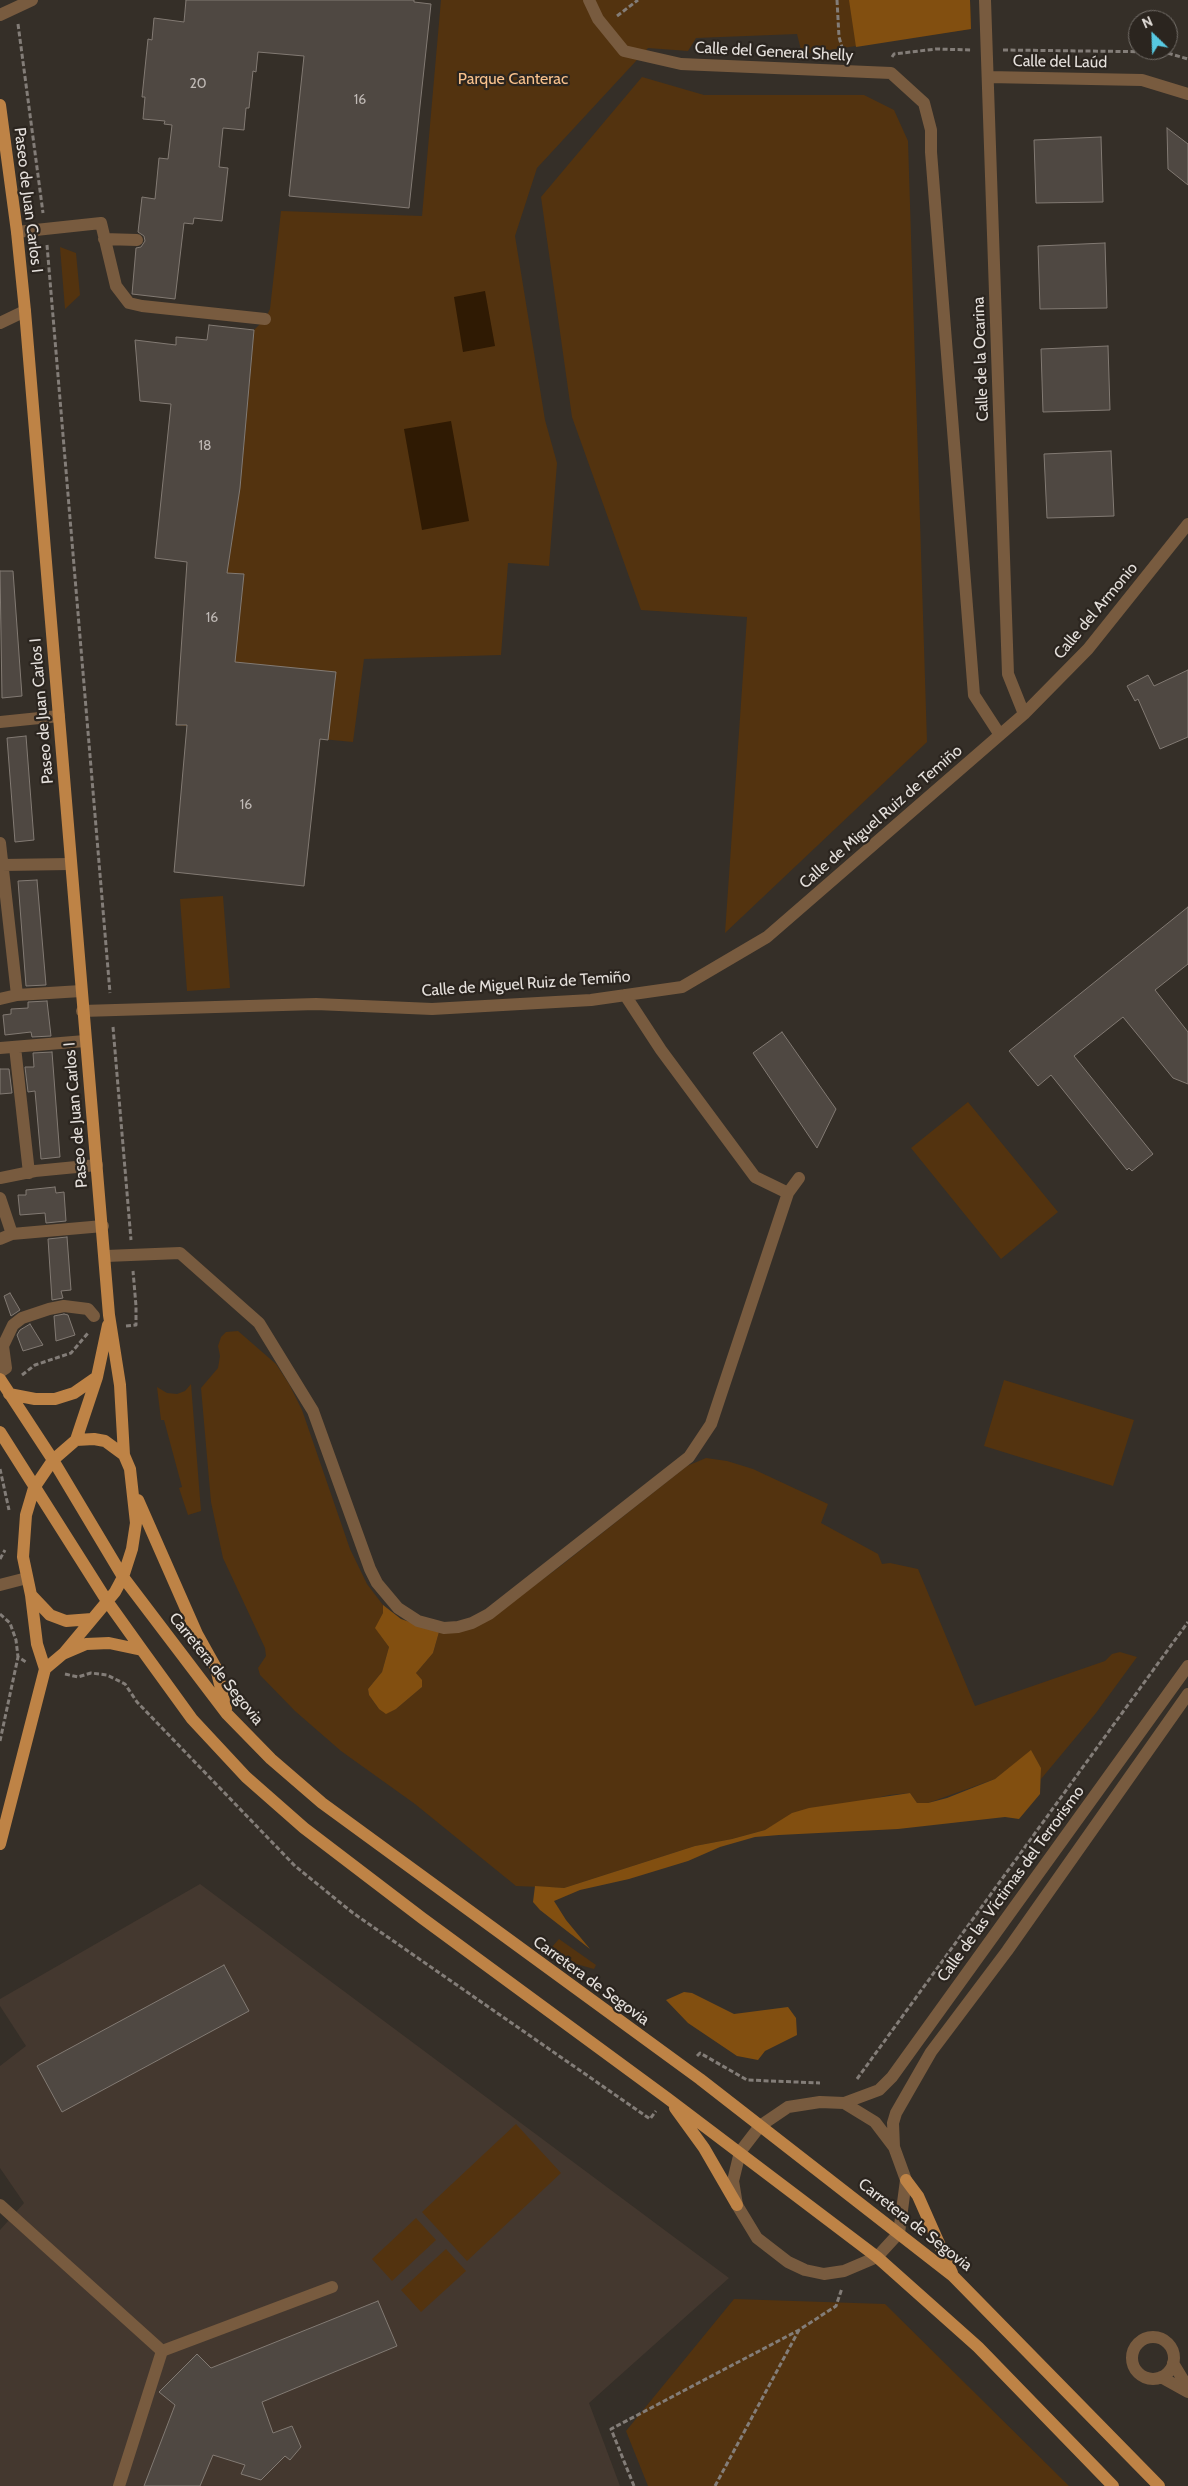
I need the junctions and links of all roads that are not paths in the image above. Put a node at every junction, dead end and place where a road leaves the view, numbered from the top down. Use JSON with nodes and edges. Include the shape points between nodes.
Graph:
{"nodes":[{"id":1,"x":32,"y":0,"type":"edge"},
{"id":2,"x":589,"y":0,"type":"edge"},
{"id":3,"x":985,"y":0,"type":"edge"},
{"id":4,"x":0,"y":15,"type":"edge"},
{"id":5,"x":988,"y":77,"type":"junction"},
{"id":6,"x":1188,"y":94,"type":"edge"},
{"id":7,"x":0,"y":105,"type":"edge"},
{"id":8,"x":17,"y":232,"type":"junction"},
{"id":9,"x":104,"y":239,"type":"junction"},
{"id":10,"x":137,"y":240,"type":"dead end"},
{"id":11,"x":25,"y":311,"type":"junction"},
{"id":12,"x":265,"y":319,"type":"dead end"},
{"id":13,"x":0,"y":323,"type":"edge"},
{"id":14,"x":1188,"y":524,"type":"edge"},
{"id":15,"x":1024,"y":714,"type":"junction"},
{"id":16,"x":59,"y":716,"type":"junction"},
{"id":17,"x":0,"y":722,"type":"edge"},
{"id":18,"x":1000,"y":735,"type":"junction"},
{"id":19,"x":0,"y":843,"type":"edge"},
{"id":20,"x":70,"y":864,"type":"junction"},
{"id":21,"x":2,"y":865,"type":"junction"},
{"id":22,"x":81,"y":991,"type":"junction"},
{"id":23,"x":17,"y":995,"type":"junction"},
{"id":24,"x":625,"y":995,"type":"junction"},
{"id":25,"x":0,"y":999,"type":"edge"},
{"id":26,"x":82,"y":1011,"type":"junction"},
{"id":27,"x":85,"y":1041,"type":"junction"},
{"id":28,"x":15,"y":1047,"type":"junction"},
{"id":29,"x":0,"y":1048,"type":"edge"},
{"id":30,"x":97,"y":1165,"type":"junction"},
{"id":31,"x":29,"y":1172,"type":"junction"},
{"id":32,"x":0,"y":1178,"type":"edge"},
{"id":33,"x":799,"y":1178,"type":"dead end"},
{"id":34,"x":788,"y":1193,"type":"junction"},
{"id":35,"x":0,"y":1198,"type":"edge"},
{"id":36,"x":103,"y":1226,"type":"junction"},
{"id":37,"x":6,"y":1237,"type":"edge"},
{"id":38,"x":106,"y":1256,"type":"junction"},
{"id":39,"x":94,"y":1316,"type":"dead end"},
{"id":40,"x":109,"y":1323,"type":"junction"},
{"id":41,"x":0,"y":1372,"type":"edge"},
{"id":42,"x":97,"y":1377,"type":"junction"},
{"id":43,"x":4,"y":1386,"type":"edge"},
{"id":44,"x":0,"y":1432,"type":"edge"},
{"id":45,"x":76,"y":1440,"type":"junction"},
{"id":46,"x":124,"y":1456,"type":"junction"},
{"id":47,"x":53,"y":1460,"type":"junction"},
{"id":48,"x":34,"y":1488,"type":"junction"},
{"id":49,"x":135,"y":1493,"type":"junction"},
{"id":50,"x":123,"y":1577,"type":"junction"},
{"id":51,"x":27,"y":1578,"type":"junction"},
{"id":52,"x":0,"y":1585,"type":"edge"},
{"id":53,"x":31,"y":1595,"type":"junction"},
{"id":54,"x":107,"y":1601,"type":"junction"},
{"id":55,"x":92,"y":1619,"type":"junction"},
{"id":56,"x":142,"y":1650,"type":"junction"},
{"id":57,"x":64,"y":1653,"type":"junction"},
{"id":58,"x":1188,"y":1666,"type":"edge"},
{"id":59,"x":45,"y":1669,"type":"junction"},
{"id":60,"x":1188,"y":1694,"type":"edge"},
{"id":61,"x":227,"y":1714,"type":"junction"},
{"id":62,"x":0,"y":1844,"type":"edge"},
{"id":63,"x":667,"y":2098,"type":"junction"},
{"id":64,"x":844,"y":2103,"type":"junction"},
{"id":65,"x":760,"y":2126,"type":"junction"},
{"id":66,"x":894,"y":2146,"type":"junction"},
{"id":67,"x":740,"y":2152,"type":"junction"},
{"id":68,"x":906,"y":2180,"type":"junction"},
{"id":69,"x":0,"y":2205,"type":"edge"},
{"id":70,"x":737,"y":2206,"type":"junction"},
{"id":71,"x":899,"y":2233,"type":"junction"},
{"id":72,"x":878,"y":2257,"type":"junction"},
{"id":73,"x":953,"y":2276,"type":"junction"},
{"id":74,"x":332,"y":2287,"type":"dead end"},
{"id":75,"x":162,"y":2351,"type":"junction"},
{"id":76,"x":1173,"y":2363,"type":"junction"},
{"id":77,"x":1161,"y":2377,"type":"junction"},
{"id":78,"x":1188,"y":2390,"type":"edge"},
{"id":79,"x":119,"y":2486,"type":"edge"},
{"id":80,"x":1113,"y":2486,"type":"edge"},
{"id":81,"x":1159,"y":2486,"type":"edge"}],
"edges":[{"from":1,"to":4,"type":"street"},
{"from":2,"to":18,"type":"street","name":"Calle del General Shelly","via":[[624,51],[681,64],[891,73],[924,103],[931,130],[974,695]]},
{"from":3,"to":5,"type":"street","name":"Calle de la Ocarina"},
{"from":5,"to":6,"type":"street","name":"Calle del Laúd","via":[[1142,80]]},
{"from":5,"to":15,"type":"street","name":"Calle de la Ocarina","via":[[1008,674]]},
{"from":7,"to":8,"type":"main road","name":"Paseo de Juan Carlos I"},
{"from":8,"to":9,"type":"street","via":[[101,223]]},
{"from":8,"to":11,"type":"main road","name":"Paseo de Juan Carlos I"},
{"from":9,"to":10,"type":"street"},
{"from":9,"to":12,"type":"street","via":[[116,286],[129,303]]},
{"from":11,"to":13,"type":"street"},
{"from":11,"to":16,"type":"main road","name":"Paseo de Juan Carlos I"},
{"from":14,"to":15,"type":"street","name":"Calle del Armonio","via":[[1088,649]]},
{"from":15,"to":18,"type":"street","name":"Calle de Miguel Ruiz de Temiño"},
{"from":16,"to":17,"type":"street"},
{"from":16,"to":20,"type":"main road","name":"Paseo de Juan Carlos I"},
{"from":18,"to":24,"type":"street","name":"Calle de Miguel Ruiz de Temiño","via":[[767,938],[682,987]]},
{"from":19,"to":21,"type":"street"},
{"from":20,"to":21,"type":"street"},
{"from":20,"to":22,"type":"main road","name":"Paseo de Juan Carlos I"},
{"from":21,"to":23,"type":"street"},
{"from":22,"to":23,"type":"street"},
{"from":22,"to":26,"type":"main road","name":"Paseo de Juan Carlos I"},
{"from":23,"to":25,"type":"street"},
{"from":24,"to":26,"type":"street","name":"Calle de Miguel Ruiz de Temiño","via":[[591,1000],[432,1009],[316,1004]]},
{"from":24,"to":34,"type":"street","via":[[661,1050],[755,1177]]},
{"from":26,"to":27,"type":"main road","name":"Paseo de Juan Carlos I"},
{"from":27,"to":28,"type":"street"},
{"from":27,"to":30,"type":"main road","name":"Paseo de Juan Carlos I"},
{"from":28,"to":29,"type":"street"},
{"from":28,"to":31,"type":"street"},
{"from":30,"to":31,"type":"street"},
{"from":30,"to":36,"type":"main road","name":"Paseo de Juan Carlos I"},
{"from":31,"to":32,"type":"street"},
{"from":33,"to":34,"type":"street"},
{"from":34,"to":38,"type":"street","via":[[711,1424],[689,1457],[489,1614],[472,1624],[451,1628],[433,1626],[412,1618],[386,1596],[378,1583],[312,1411],[259,1323],[180,1253]]},
{"from":35,"to":37,"type":"street"},
{"from":36,"to":37,"type":"street"},
{"from":36,"to":38,"type":"main road","name":"Paseo de Juan Carlos I"},
{"from":38,"to":40,"type":"main road","name":"Paseo de Juan Carlos I"},
{"from":39,"to":41,"type":"street","via":[[88,1310],[64,1306],[22,1318],[13,1325],[3,1346],[6,1368]]},
{"from":40,"to":42,"type":"main road","name":"Paseo de Juan Carlos I"},
{"from":40,"to":46,"type":"main road","name":"Paseo de Juan Carlos I","via":[[120,1384]]},
{"from":42,"to":43,"type":"main road","via":[[74,1393],[55,1399],[35,1399]]},
{"from":42,"to":45,"type":"main road","name":"Paseo de Juan Carlos I"},
{"from":43,"to":47,"type":"main road","name":"Carretera de Segovia"},
{"from":44,"to":48,"type":"main road"},
{"from":45,"to":46,"type":"main road","via":[[105,1441]]},
{"from":45,"to":47,"type":"main road"},
{"from":46,"to":49,"type":"main road","name":"Paseo de Juan Carlos I"},
{"from":47,"to":48,"type":"main road"},
{"from":47,"to":50,"type":"main road","name":"Carretera de Segovia"},
{"from":48,"to":51,"type":"main road","via":[[26,1515],[23,1556]]},
{"from":48,"to":54,"type":"main road"},
{"from":49,"to":50,"type":"main road","name":"Paseo de Juan Carlos I","via":[[136,1523]]},
{"from":49,"to":61,"type":"main road","via":[[197,1634],[216,1668]]},
{"from":50,"to":54,"type":"main road","name":"Paseo de Juan Carlos I"},
{"from":50,"to":61,"type":"main road","name":"Carretera de Segovia"},
{"from":51,"to":52,"type":"street"},
{"from":51,"to":53,"type":"main road"},
{"from":53,"to":55,"type":"main road","via":[[50,1615],[66,1621]]},
{"from":53,"to":59,"type":"main road","via":[[37,1644]]},
{"from":54,"to":55,"type":"main road","name":"Paseo de Juan Carlos I"},
{"from":54,"to":56,"type":"main road"},
{"from":55,"to":57,"type":"main road","name":"Paseo de Juan Carlos I"},
{"from":56,"to":57,"type":"main road","via":[[109,1643],[86,1644]]},
{"from":56,"to":63,"type":"main road","via":[[192,1719],[246,1777],[304,1828]]},
{"from":57,"to":59,"type":"main road","name":"Paseo de Juan Carlos I"},
{"from":58,"to":64,"type":"street","name":"Calle de las Víctimas del Terrorismo","via":[[892,2077],[879,2090]]},
{"from":59,"to":62,"type":"main road"},
{"from":60,"to":66,"type":"street","name":"Calle de las Víctimas del Terrorismo","via":[[1007,1951],[931,2052],[896,2113]]},
{"from":61,"to":65,"type":"main road","name":"Carretera de Segovia","via":[[270,1758],[322,1803]]},
{"from":63,"to":67,"type":"main road"},
{"from":63,"to":70,"type":"main road","via":[[704,2148]]},
{"from":64,"to":65,"type":"street","via":[[820,2102],[788,2107]]},
{"from":64,"to":66,"type":"street","via":[[874,2122]]},
{"from":65,"to":67,"type":"street"},
{"from":65,"to":71,"type":"main road","name":"Carretera de Segovia"},
{"from":66,"to":68,"type":"street"},
{"from":67,"to":70,"type":"street","via":[[733,2181]]},
{"from":67,"to":72,"type":"main road"},
{"from":68,"to":71,"type":"street"},
{"from":68,"to":73,"type":"main road","via":[[918,2196]]},
{"from":69,"to":75,"type":"street"},
{"from":70,"to":72,"type":"street","via":[[757,2238],[788,2262],[805,2270],[824,2274],[849,2269]]},
{"from":71,"to":72,"type":"street"},
{"from":71,"to":73,"type":"main road","name":"Carretera de Segovia"},
{"from":72,"to":80,"type":"main road","via":[[978,2347]]},
{"from":73,"to":81,"type":"main road","name":"Carretera de Segovia"},
{"from":74,"to":75,"type":"street"},
{"from":75,"to":79,"type":"street"},
{"from":76,"to":77,"type":"street"},
{"from":76,"to":77,"type":"street","via":[[1173,2350],[1164,2340],[1151,2337],[1139,2342],[1132,2353],[1137,2371],[1148,2378]]},
{"from":76,"to":78,"type":"street"},
{"from":77,"to":78,"type":"street"}]}
